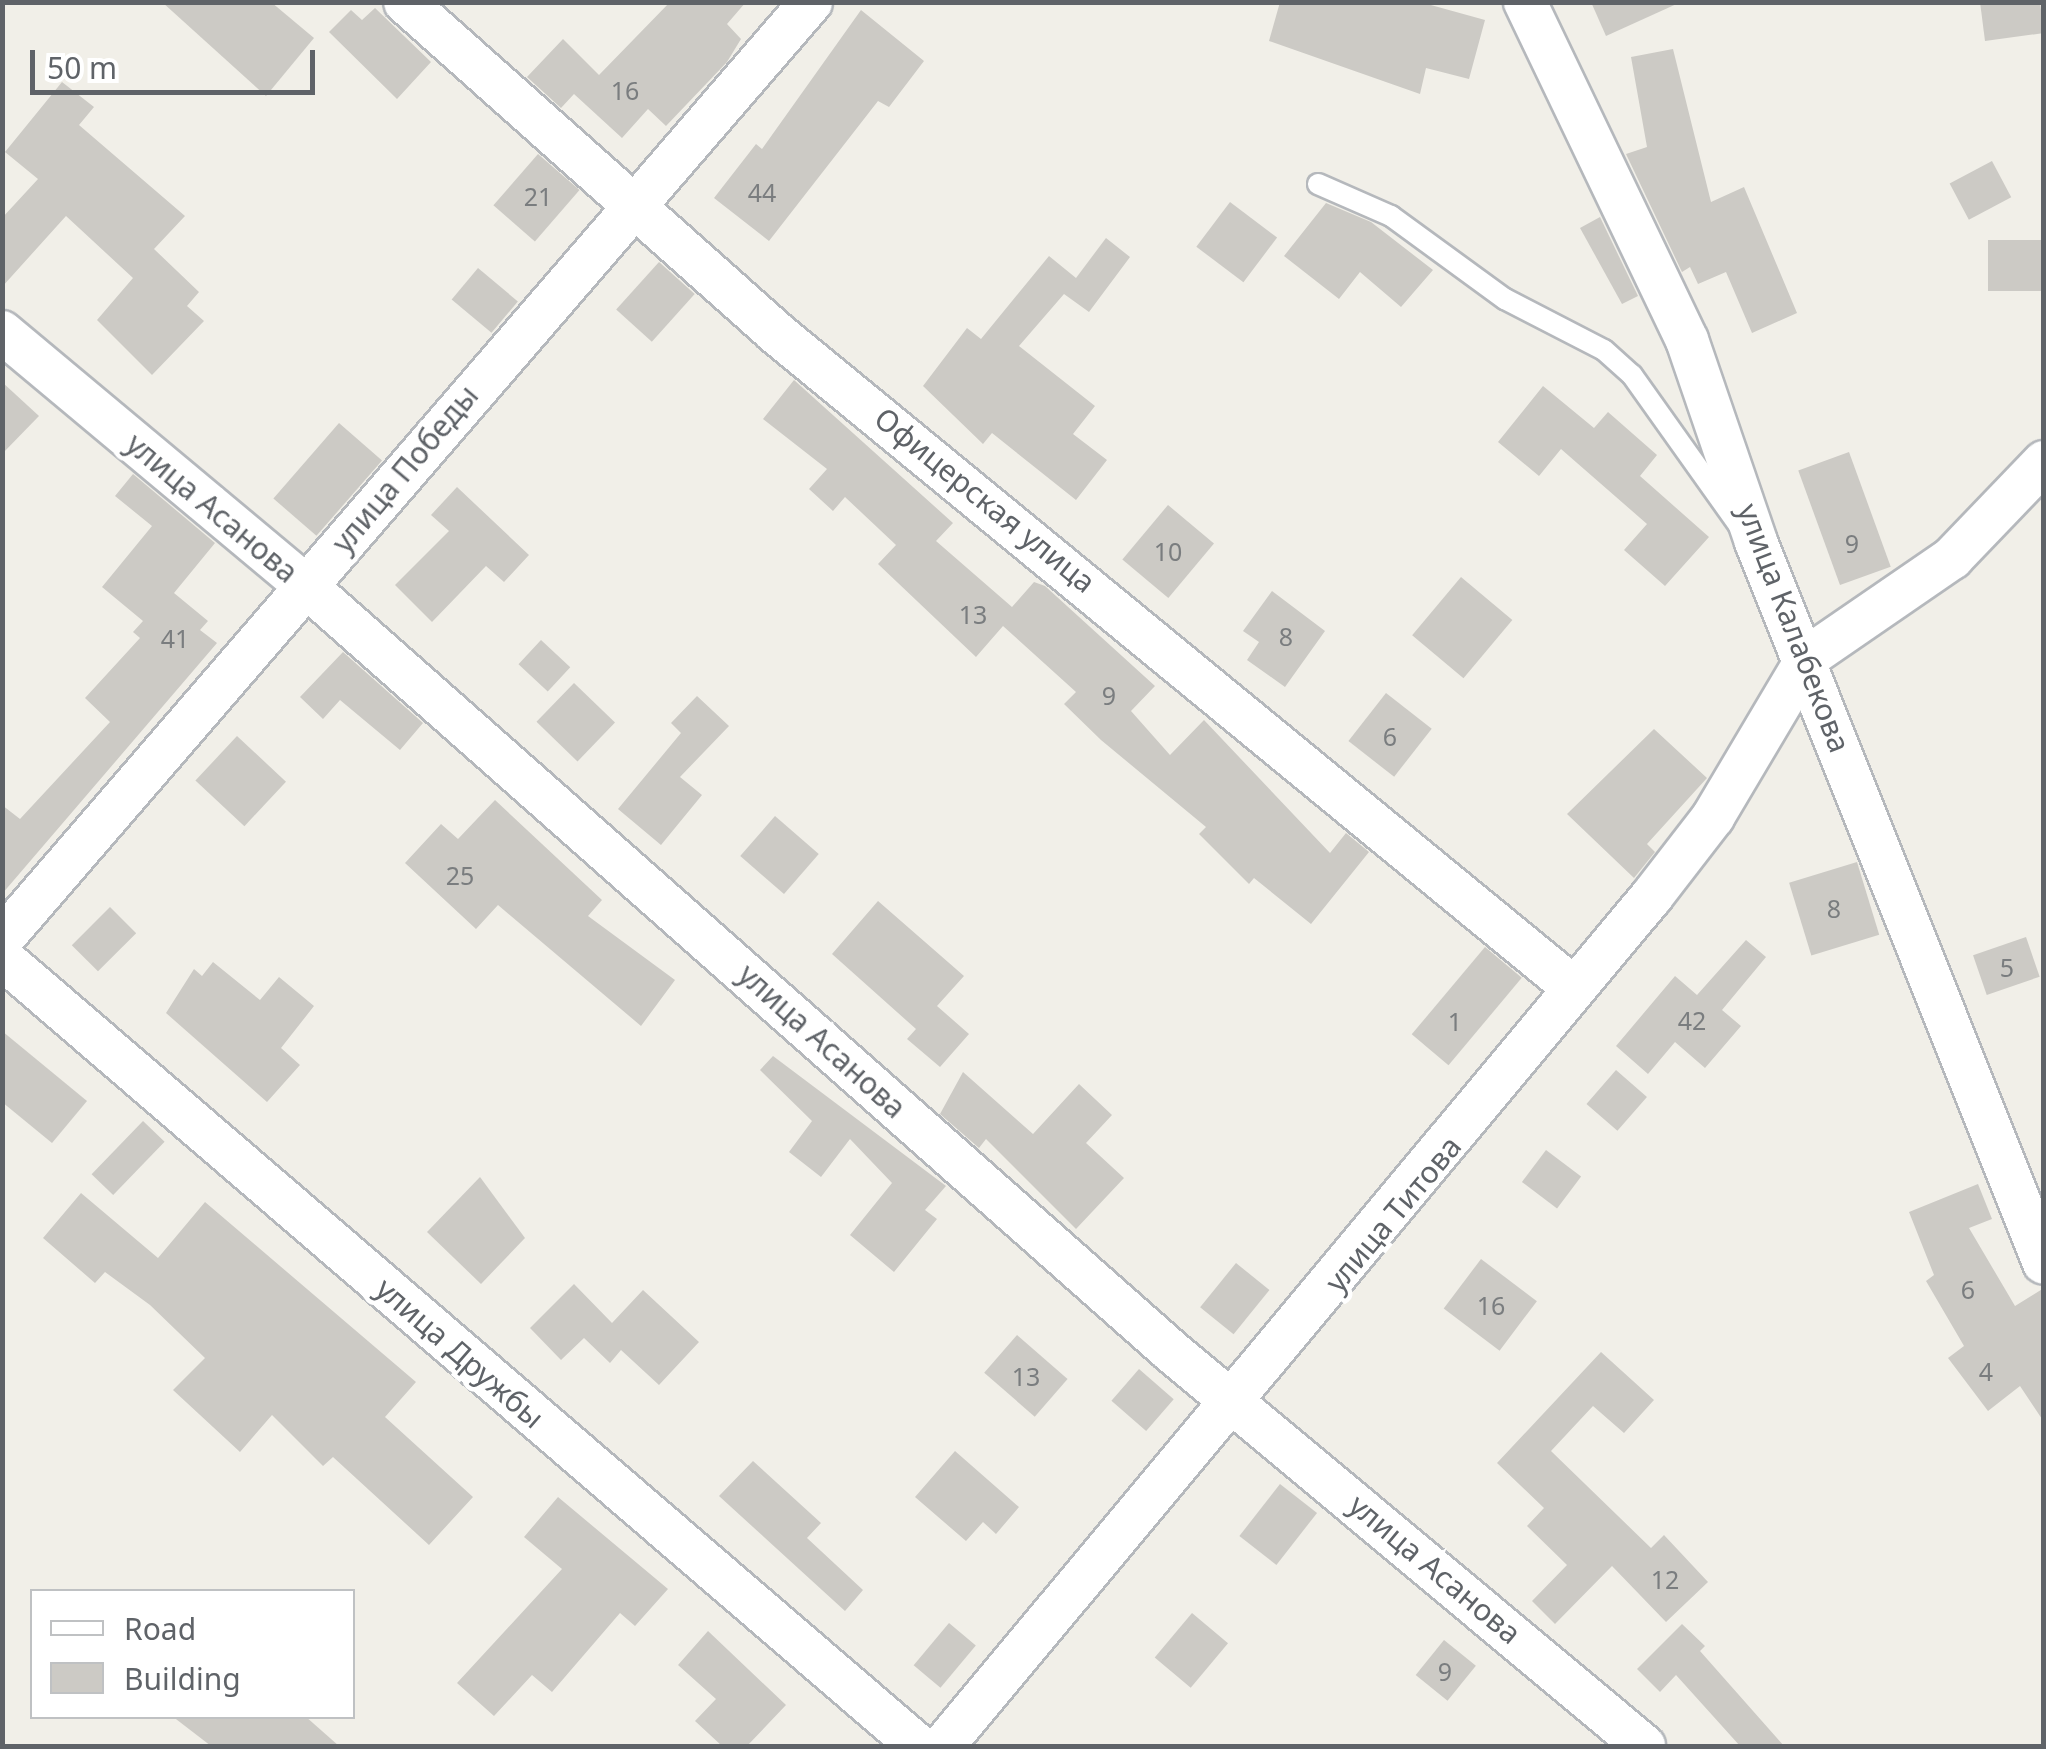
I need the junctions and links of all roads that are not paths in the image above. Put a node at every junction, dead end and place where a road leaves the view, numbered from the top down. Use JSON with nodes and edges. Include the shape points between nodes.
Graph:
{"nodes":[{"id":1,"x":406,"y":2,"type":"edge"},
{"id":2,"x":811,"y":2,"type":"edge"},
{"id":3,"x":1525,"y":2,"type":"edge"},
{"id":4,"x":1318,"y":184,"type":"dead end"},
{"id":5,"x":628,"y":206,"type":"junction"},
{"id":6,"x":2,"y":332,"type":"edge"},
{"id":7,"x":2037,"y":484,"type":"edge"},
{"id":8,"x":1756,"y":542,"type":"junction"},
{"id":9,"x":306,"y":586,"type":"junction"},
{"id":10,"x":1808,"y":657,"type":"junction"},
{"id":11,"x":2,"y":939,"type":"edge"},
{"id":12,"x":2,"y":958,"type":"edge"},
{"id":13,"x":1574,"y":988,"type":"junction"},
{"id":14,"x":2044,"y":1263,"type":"edge"},
{"id":15,"x":1232,"y":1402,"type":"junction"},
{"id":16,"x":918,"y":1746,"type":"edge"},
{"id":17,"x":943,"y":1746,"type":"edge"},
{"id":18,"x":1644,"y":1746,"type":"edge"}],
"edges":[{"from":1,"to":5,"type":"street","name":"Офицерская улица"},
{"from":2,"to":5,"type":"street","name":"улица Победы"},
{"from":3,"to":8,"type":"street","name":"улица Калабекова","via":[[1687,340]]},
{"from":4,"to":8,"type":"lane","via":[[1391,216],[1505,298],[1604,350]]},
{"from":5,"to":9,"type":"street","name":"улица Победы"},
{"from":5,"to":13,"type":"street","name":"Офицерская улица"},
{"from":6,"to":9,"type":"street","name":"улица Асанова"},
{"from":7,"to":10,"type":"street","via":[[1952,558]]},
{"from":8,"to":10,"type":"street","name":"улица Калабекова"},
{"from":9,"to":11,"type":"street","name":"улица Победы"},
{"from":9,"to":15,"type":"street","name":"улица Асанова"},
{"from":10,"to":13,"type":"street","name":"улица Титова","via":[[1713,818]]},
{"from":10,"to":14,"type":"street","name":"улица Калабекова"},
{"from":12,"to":16,"type":"street","name":"улица Дружбы"},
{"from":13,"to":15,"type":"street","name":"улица Титова"},
{"from":15,"to":17,"type":"street","name":"улица Титова"},
{"from":15,"to":18,"type":"street","name":"улица Асанова"}]}
